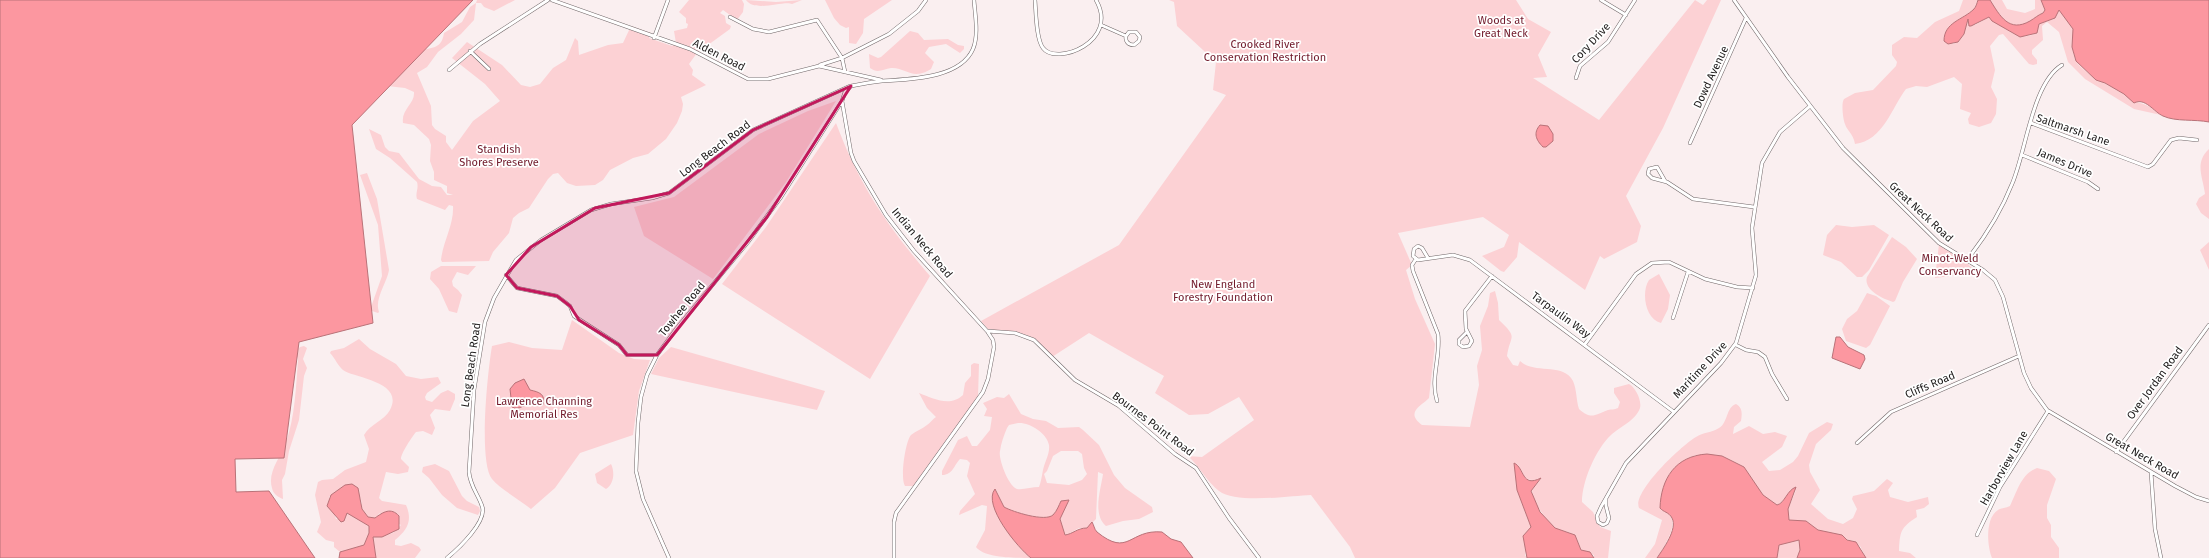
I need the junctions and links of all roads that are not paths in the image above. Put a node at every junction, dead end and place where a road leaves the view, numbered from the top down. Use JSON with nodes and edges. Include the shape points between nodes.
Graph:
{"nodes":[{"id":1,"x":548,"y":0,"type":"edge"},
{"id":2,"x":552,"y":0,"type":"edge"},
{"id":3,"x":668,"y":0,"type":"edge"},
{"id":4,"x":926,"y":0,"type":"edge"},
{"id":5,"x":974,"y":0,"type":"edge"},
{"id":6,"x":1035,"y":0,"type":"edge"},
{"id":7,"x":1096,"y":0,"type":"edge"},
{"id":8,"x":1601,"y":0,"type":"edge"},
{"id":9,"x":1635,"y":0,"type":"edge"},
{"id":10,"x":1734,"y":0,"type":"edge"},
{"id":11,"x":1626,"y":15,"type":"junction"},
{"id":12,"x":730,"y":17,"type":"dead end"},
{"id":13,"x":1746,"y":18,"type":"junction"},
{"id":14,"x":1101,"y":25,"type":"junction"},
{"id":15,"x":1126,"y":36,"type":"junction"},
{"id":16,"x":654,"y":38,"type":"junction"},
{"id":17,"x":470,"y":52,"type":"junction"},
{"id":18,"x":842,"y":58,"type":"junction"},
{"id":19,"x":2062,"y":65,"type":"dead end"},
{"id":20,"x":819,"y":66,"type":"junction"},
{"id":21,"x":449,"y":70,"type":"dead end"},
{"id":22,"x":489,"y":70,"type":"dead end"},
{"id":23,"x":846,"y":72,"type":"junction"},
{"id":24,"x":1576,"y":78,"type":"dead end"},
{"id":25,"x":883,"y":81,"type":"junction"},
{"id":26,"x":851,"y":86,"type":"junction"},
{"id":27,"x":842,"y":101,"type":"junction"},
{"id":28,"x":1810,"y":106,"type":"junction"},
{"id":29,"x":2031,"y":123,"type":"junction"},
{"id":30,"x":2197,"y":140,"type":"dead end"},
{"id":31,"x":1690,"y":143,"type":"dead end"},
{"id":32,"x":2022,"y":155,"type":"junction"},
{"id":33,"x":1665,"y":181,"type":"junction"},
{"id":34,"x":2098,"y":189,"type":"dead end"},
{"id":35,"x":1754,"y":207,"type":"junction"},
{"id":36,"x":1428,"y":258,"type":"junction"},
{"id":37,"x":1416,"y":259,"type":"junction"},
{"id":38,"x":1967,"y":260,"type":"junction"},
{"id":39,"x":1688,"y":272,"type":"junction"},
{"id":40,"x":506,"y":275,"type":"junction"},
{"id":41,"x":1492,"y":276,"type":"junction"},
{"id":42,"x":1753,"y":288,"type":"junction"},
{"id":43,"x":1673,"y":318,"type":"dead end"},
{"id":44,"x":2209,"y":326,"type":"edge"},
{"id":45,"x":987,"y":331,"type":"junction"},
{"id":46,"x":1467,"y":332,"type":"dead end"},
{"id":47,"x":1585,"y":344,"type":"junction"},
{"id":48,"x":1736,"y":345,"type":"junction"},
{"id":49,"x":657,"y":355,"type":"junction"},
{"id":50,"x":2019,"y":356,"type":"junction"},
{"id":51,"x":1787,"y":399,"type":"dead end"},
{"id":52,"x":1437,"y":401,"type":"dead end"},
{"id":53,"x":2048,"y":411,"type":"junction"},
{"id":54,"x":1674,"y":412,"type":"junction"},
{"id":55,"x":1857,"y":444,"type":"dead end"},
{"id":56,"x":2116,"y":452,"type":"junction"},
{"id":57,"x":2151,"y":472,"type":"junction"},
{"id":58,"x":1606,"y":499,"type":"junction"},
{"id":59,"x":2209,"y":500,"type":"edge"},
{"id":60,"x":1977,"y":534,"type":"dead end"},
{"id":61,"x":447,"y":558,"type":"edge"},
{"id":62,"x":669,"y":558,"type":"edge"},
{"id":63,"x":894,"y":558,"type":"edge"},
{"id":64,"x":1259,"y":558,"type":"edge"},
{"id":65,"x":2161,"y":558,"type":"edge"}],
"edges":[{"from":1,"to":17,"type":"street"},
{"from":2,"to":16,"type":"street","name":"Alden Road"},
{"from":3,"to":16,"type":"street"},
{"from":4,"to":18,"type":"street","via":[[918,11],[889,34]]},
{"from":5,"to":25,"type":"street","via":[[976,36],[970,55],[943,73],[914,79]]},
{"from":6,"to":14,"type":"street","via":[[1040,44],[1048,52],[1080,50],[1091,41]]},
{"from":7,"to":14,"type":"street","via":[[1101,13]]},
{"from":8,"to":11,"type":"street"},
{"from":9,"to":11,"type":"street","name":"Cory Drive"},
{"from":10,"to":13,"type":"street","name":"Great Neck Road"},
{"from":11,"to":24,"type":"street","name":"Cory Drive","via":[[1608,42],[1580,66]]},
{"from":12,"to":18,"type":"street","via":[[751,28],[769,32],[817,20]]},
{"from":13,"to":28,"type":"street","name":"Great Neck Road"},
{"from":13,"to":31,"type":"street","name":"Dowd Avenue"},
{"from":14,"to":15,"type":"street"},
{"from":15,"to":15,"type":"street","via":[[1129,44],[1134,45],[1140,37],[1131,31]]},
{"from":16,"to":20,"type":"street","name":"Alden Road","via":[[694,51],[748,79],[768,79]]},
{"from":17,"to":21,"type":"street"},
{"from":17,"to":22,"type":"street"},
{"from":18,"to":20,"type":"street"},
{"from":18,"to":23,"type":"street"},
{"from":19,"to":29,"type":"street","via":[[2051,75],[2036,104]]},
{"from":20,"to":23,"type":"street","name":"Alden Road"},
{"from":23,"to":25,"type":"street","name":"Alden Road"},
{"from":25,"to":26,"type":"street"},
{"from":26,"to":27,"type":"street","via":[[845,92]]},
{"from":26,"to":40,"type":"street","name":"Long Beach Road","via":[[754,130],[669,193],[603,206],[587,212],[531,247],[516,260]]},
{"from":27,"to":45,"type":"street","name":"Indian Neck Road","via":[[851,153],[886,215],[914,251]]},
{"from":27,"to":49,"type":"street","name":"Towhee Road","via":[[764,221]]},
{"from":28,"to":35,"type":"street","name":"Maritime Drive","via":[[1783,130],[1765,154]]},
{"from":28,"to":38,"type":"street","name":"Great Neck Road","via":[[1843,148],[1918,223],[1939,243]]},
{"from":29,"to":30,"type":"street","name":"Saltmarsh Lane","via":[[2149,167],[2171,140]]},
{"from":29,"to":32,"type":"street","name":"Saltmarsh Lane"},
{"from":32,"to":34,"type":"street","name":"James Drive","via":[[2088,182]]},
{"from":32,"to":38,"type":"street","name":"Saltmarsh Lane","via":[[2002,208]]},
{"from":33,"to":33,"type":"street","via":[[1652,178],[1648,174],[1648,169],[1658,167]]},
{"from":33,"to":35,"type":"street","via":[[1693,199]]},
{"from":35,"to":42,"type":"street","name":"Maritime Drive","via":[[1752,233],[1756,270]]},
{"from":36,"to":37,"type":"street","name":"Tarpaulin Way"},
{"from":36,"to":37,"type":"street","via":[[1425,250],[1418,246],[1412,253]]},
{"from":36,"to":41,"type":"street","name":"Tarpaulin Way","via":[[1461,256]]},
{"from":37,"to":52,"type":"street","via":[[1412,265],[1413,271],[1438,334],[1434,379]]},
{"from":38,"to":50,"type":"street","name":"Great Neck Road","via":[[1989,274],[1999,287]]},
{"from":39,"to":42,"type":"street","via":[[1708,280]]},
{"from":39,"to":43,"type":"street"},
{"from":39,"to":47,"type":"street","via":[[1669,262],[1655,262],[1646,266],[1636,274]]},
{"from":40,"to":49,"type":"street","via":[[517,288],[552,295],[565,302],[570,306],[574,316],[619,345],[627,355]]},
{"from":40,"to":61,"type":"street","name":"Long Beach Road","via":[[487,315],[474,390],[469,476],[483,506],[483,514],[475,530]]},
{"from":41,"to":46,"type":"street","via":[[1465,312],[1465,323],[1472,341],[1469,346],[1464,347],[1459,340]]},
{"from":41,"to":47,"type":"street","name":"Tarpaulin Way"},
{"from":42,"to":48,"type":"street","name":"Maritime Drive"},
{"from":44,"to":56,"type":"street","name":"Over Jordan Road"},
{"from":45,"to":63,"type":"street","name":"Indian Neck Road","via":[[994,346],[986,387],[896,513]]},
{"from":45,"to":64,"type":"street","name":"Bournes Point Road","via":[[1015,333],[1034,340],[1075,380],[1118,406],[1174,454],[1196,468]]},
{"from":47,"to":54,"type":"street","name":"Tarpaulin Way"},
{"from":48,"to":51,"type":"street","via":[[1765,357]]},
{"from":48,"to":54,"type":"street","name":"Maritime Drive"},
{"from":49,"to":62,"type":"street","name":"Towhee Road","via":[[648,370],[642,390],[635,466],[643,499]]},
{"from":50,"to":53,"type":"street","name":"Great Neck Road","via":[[2031,388]]},
{"from":50,"to":55,"type":"street","name":"Cliffs Road","via":[[1891,412]]},
{"from":53,"to":56,"type":"street","name":"Great Neck Road"},
{"from":53,"to":60,"type":"street","name":"Harborview Lane","via":[[2000,487]]},
{"from":54,"to":58,"type":"street","name":"Maritime Drive","via":[[1626,463]]},
{"from":56,"to":57,"type":"street","name":"Great Neck Road"},
{"from":57,"to":59,"type":"street","name":"Great Neck Road","via":[[2196,497]]},
{"from":57,"to":65,"type":"street","via":[[2155,529]]},
{"from":58,"to":58,"type":"street","name":"Maritime Drive","via":[[1609,519],[1606,524],[1602,524],[1598,521],[1598,516]]}]}
